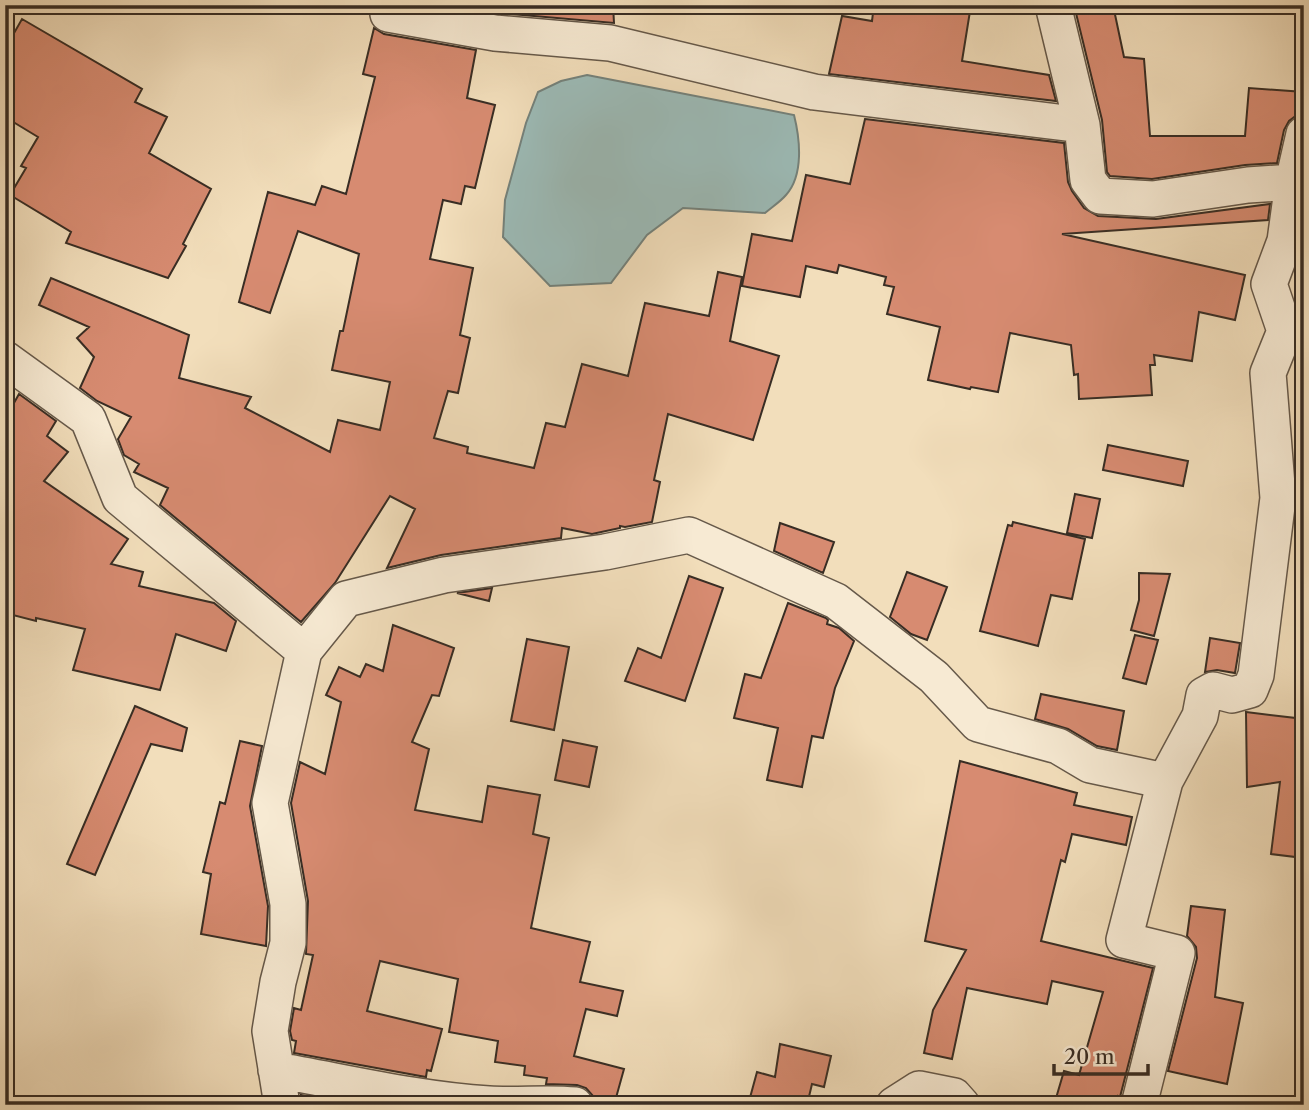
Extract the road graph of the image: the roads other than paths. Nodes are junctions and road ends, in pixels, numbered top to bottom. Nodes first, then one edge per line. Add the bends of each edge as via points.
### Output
1 (390, 5) edge
2 (1053, 5) edge
3 (1082, 125) junction
4 (1304, 134) edge
5 (1298, 184) edge
6 (5, 359) edge
7 (303, 651) junction
8 (1166, 780) junction
9 (275, 1070) junction
10 (282, 1105) edge
11 (575, 1105) edge
12 (894, 1105) edge
13 (962, 1105) edge
14 (1139, 1105) edge

1 - 3 street via 388,14 495,33 610,43 814,92
2 - 3 street
3 - 5 street via 1088,180 1100,196 1153,199 1248,185
4 - 5 street
5 - 8 street via 1269,284 1285,331 1268,373 1278,498 1256,675 1250,690 1233,695 1213,690 1205,695 1200,716
6 - 7 street via 88,419 120,498
7 - 8 street via 346,599 444,575 689,536 836,601 934,677 978,724 1058,746 1090,765
7 - 9 street via 270,803 288,904 288,943 270,1031
8 - 14 street via 1124,940 1177,953
9 - 10 street
9 - 11 street via 489,1104
12 - 13 street via 919,1089 954,1096

